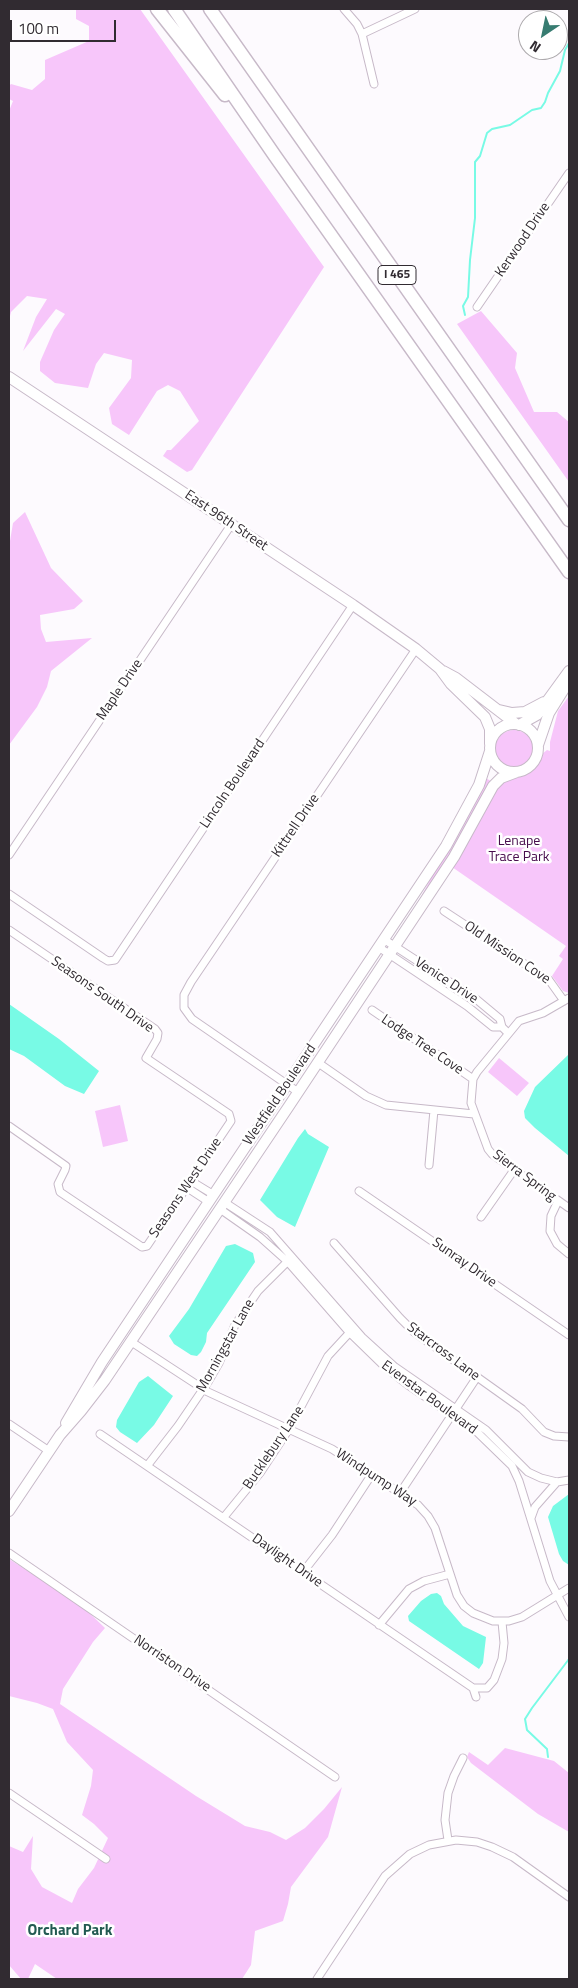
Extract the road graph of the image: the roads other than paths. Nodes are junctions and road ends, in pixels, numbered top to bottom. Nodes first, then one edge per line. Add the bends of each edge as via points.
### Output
1 (157, 9) edge
2 (174, 9) edge
3 (210, 9) edge
4 (344, 9) edge
5 (415, 9) edge
6 (362, 34) junction
7 (374, 84) dead end
8 (275, 156) junction
9 (569, 173) edge
10 (477, 308) dead end
11 (9, 377) edge
12 (569, 520) edge
13 (232, 525) junction
14 (569, 572) edge
15 (353, 605) junction
16 (416, 649) junction
17 (440, 669) junction
18 (569, 671) edge
19 (569, 681) edge
20 (549, 698) junction
21 (494, 709) junction
22 (518, 725) junction
23 (538, 746) junction
24 (490, 747) junction
25 (517, 772) junction
26 (9, 855) edge
27 (9, 894) edge
28 (444, 911) dead end
29 (9, 930) edge
30 (382, 944) junction
31 (392, 950) junction
32 (567, 1000) edge
33 (372, 1010) dead end
34 (502, 1027) junction
35 (508, 1033) junction
36 (317, 1062) junction
37 (474, 1079) junction
38 (288, 1084) junction
39 (298, 1092) junction
40 (434, 1110) junction
41 (474, 1114) junction
42 (231, 1122) joint
43 (9, 1126) edge
44 (429, 1165) dead end
45 (514, 1170) junction
46 (188, 1184) junction
47 (359, 1191) dead end
48 (212, 1199) junction
49 (558, 1201) junction
50 (222, 1206) junction
51 (569, 1208) edge
52 (481, 1217) dead end
53 (334, 1243) dead end
54 (569, 1254) edge
55 (291, 1259) junction
56 (352, 1330) junction
57 (569, 1335) edge
58 (130, 1341) junction
59 (477, 1377) junction
60 (203, 1390) junction
61 (454, 1412) junction
62 (9, 1424) edge
63 (290, 1429) junction
64 (60, 1434) junction
65 (100, 1434) dead end
66 (569, 1437) edge
67 (49, 1451) junction
68 (147, 1466) junction
69 (372, 1474) junction
70 (569, 1480) edge
71 (556, 1482) junction
72 (400, 1493) junction
73 (9, 1511) edge
74 (224, 1518) junction
75 (531, 1518) junction
76 (9, 1553) edge
77 (303, 1572) junction
78 (450, 1574) junction
79 (569, 1588) edge
80 (556, 1596) junction
81 (569, 1617) edge
82 (502, 1622) junction
83 (379, 1625) junction
84 (473, 1688) junction
85 (476, 1697) dead end
86 (463, 1758) dead end
87 (335, 1777) dead end
88 (9, 1794) edge
89 (448, 1840) junction
90 (106, 1859) dead end
91 (569, 1897) edge
92 (316, 1979) edge

1 - 8 highway
2 - 8 highway, I 465
3 - 12 highway, I 465
4 - 6 street
5 - 6 street
6 - 7 street
8 - 14 highway, I 465
9 - 10 street, Kerwood Drive
11 - 13 main road, East 96th Street
13 - 15 main road, East 96th Street
13 - 26 street, Maple Drive
15 - 16 main road, East 96th Street
15 - 27 street, Lincoln Boulevard via 118,956 112,961 103,958
16 - 17 main road, East 96th Street
16 - 38 street, Kittrell Drive via 184,995 187,1014
17 - 21 main road, East 96th Street
17 - 24 main road, East 96th Street via 487,721
18 - 20 main road
19 - 23 main road via 549,714
20 - 21 main road via 525,712
20 - 22 main road via 533,718
21 - 22 main road, East 96th Street
22 - 23 main road via 532,733
22 - 24 main road via 500,729
23 - 25 main road via 532,765
24 - 25 main road via 498,766
24 - 30 main road, Westfield Boulevard via 479,785 446,846
25 - 31 main road, Westfield Boulevard via 501,778 492,786 454,857
28 - 32 street, Old Mission Cove via 548,980
29 - 42 street, Seasons South Drive via 155,1029 157,1039 146,1058 229,1114
30 - 31 street, Venice Drive
30 - 38 main road, Westfield Boulevard
31 - 34 street, Venice Drive via 492,1027
31 - 34 street, Venice Drive via 476,999 500,1019
31 - 36 main road, Westfield Boulevard
32 - 35 street, Sierra Spring via 519,1021
33 - 37 street, Lodge Tree Cove
34 - 35 street, Venice Drive
35 - 37 street, Sierra Spring
36 - 39 main road, Westfield Boulevard
36 - 40 street via 383,1104
37 - 41 street, Sierra Spring via 471,1103
38 - 39 street
38 - 48 main road, Westfield Boulevard
39 - 50 main road, Westfield Boulevard
40 - 41 street
40 - 44 street
41 - 45 street, Sierra Spring via 488,1148
42 - 46 street, Seasons West Drive
43 - 46 street, Seasons West Drive via 66,1166 58,1184 60,1192 142,1247 147,1246
45 - 49 street, Sierra Spring
45 - 52 street
46 - 48 street
47 - 57 street, Sunray Drive
48 - 64 main road, Westfield Boulevard via 97,1370
49 - 51 street, Sierra Spring
49 - 54 street via 551,1216 550,1231 557,1244
50 - 55 street, Evenstar Boulevard
50 - 58 main road, Westfield Boulevard
53 - 59 street, Starcross Lane via 408,1326
55 - 56 street, Evenstar Boulevard
55 - 60 street, Morningstar Lane via 258,1291 235,1325
56 - 61 street, Evenstar Boulevard via 394,1367
56 - 63 street, Bucklebury Lane via 323,1363
58 - 60 street, Windpump Way
58 - 64 main road, Westfield Boulevard via 82,1412
59 - 61 street
59 - 66 street, Starcross Lane via 522,1409 544,1432
60 - 63 street, Windpump Way
60 - 68 street, Morningstar Lane
61 - 71 street, Evenstar Boulevard via 486,1430 528,1472
61 - 72 street
61 - 75 street, Evenstar Boulevard via 512,1466
62 - 67 street
63 - 69 street, Windpump Way via 332,1449
63 - 74 street, Bucklebury Lane
64 - 67 main road, Westfield Boulevard
65 - 68 street, Daylight Drive
67 - 73 main road, Westfield Boulevard
68 - 74 street, Daylight Drive
69 - 72 street, Windpump Way
69 - 77 street
70 - 71 street, Evenstar Boulevard
71 - 75 street via 535,1507
72 - 78 street, Windpump Way via 418,1505 432,1521
74 - 77 street, Daylight Drive
75 - 80 street, Evenstar Boulevard
76 - 87 street, Norriston Drive
77 - 83 street, Daylight Drive
78 - 82 street, Windpump Way via 457,1595 468,1610
78 - 83 street via 409,1589
79 - 80 street
80 - 81 street, Evenstar Boulevard
80 - 82 street via 522,1617
82 - 84 street via 502,1660 494,1680 487,1688
83 - 84 street, Daylight Drive
84 - 85 street
86 - 89 street via 448,1793
88 - 90 street
89 - 91 street via 467,1840 499,1850
89 - 92 street via 417,1850 389,1871

